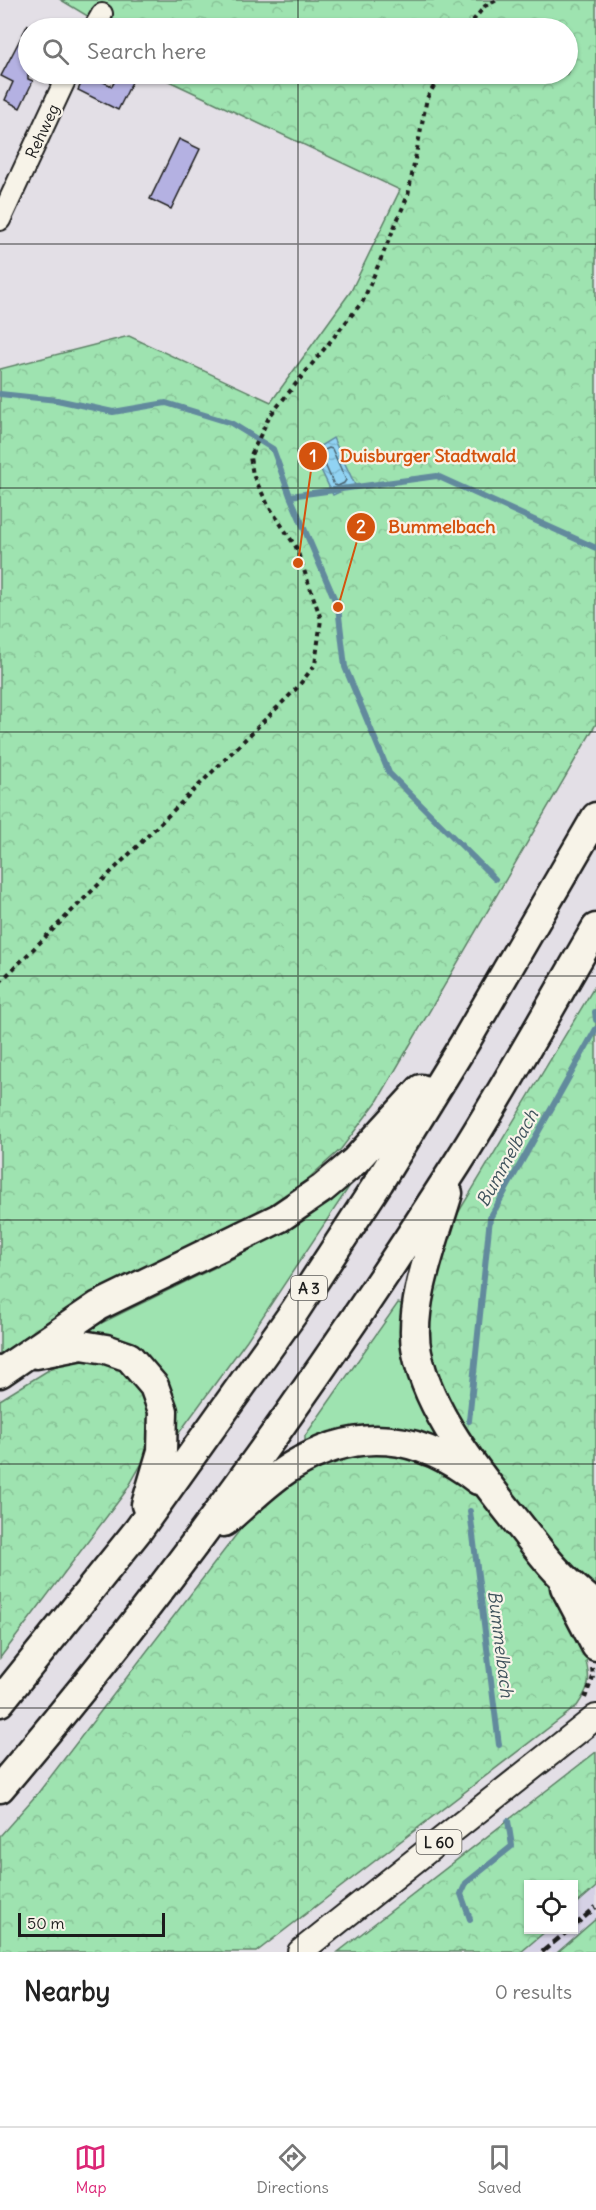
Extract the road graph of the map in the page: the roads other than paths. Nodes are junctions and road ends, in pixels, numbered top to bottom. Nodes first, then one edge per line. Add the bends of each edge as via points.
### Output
1 (63, 84) edge
2 (0, 220) edge
3 (596, 817) edge
4 (596, 928) edge
5 (466, 1039) junction
6 (458, 1163) junction
7 (25, 1357) junction
8 (0, 1373) edge
9 (493, 1492) junction
10 (138, 1528) junction
11 (193, 1549) junction
12 (557, 1572) junction
13 (596, 1606) edge
14 (596, 1646) edge
15 (0, 1702) edge
16 (596, 1717) edge
17 (0, 1788) edge
18 (300, 1952) edge

1 - 2 lane, Rehweg
3 - 5 highway, A 3
4 - 6 highway
5 - 7 highway via 356,1161 323,1188 279,1218 98,1306
5 - 10 highway, A 3 via 294,1312
6 - 9 highway via 423,1276 416,1315 416,1352 430,1392 450,1429
6 - 11 highway
7 - 8 highway
7 - 10 highway via 82,1345 106,1348 129,1357 154,1386 163,1411 162,1451
9 - 11 highway via 458,1464 425,1448 398,1440 368,1439 327,1449 291,1467
9 - 12 highway
10 - 15 highway, A 3
11 - 17 highway
12 - 13 highway
12 - 14 highway
16 - 18 main road, L 60

